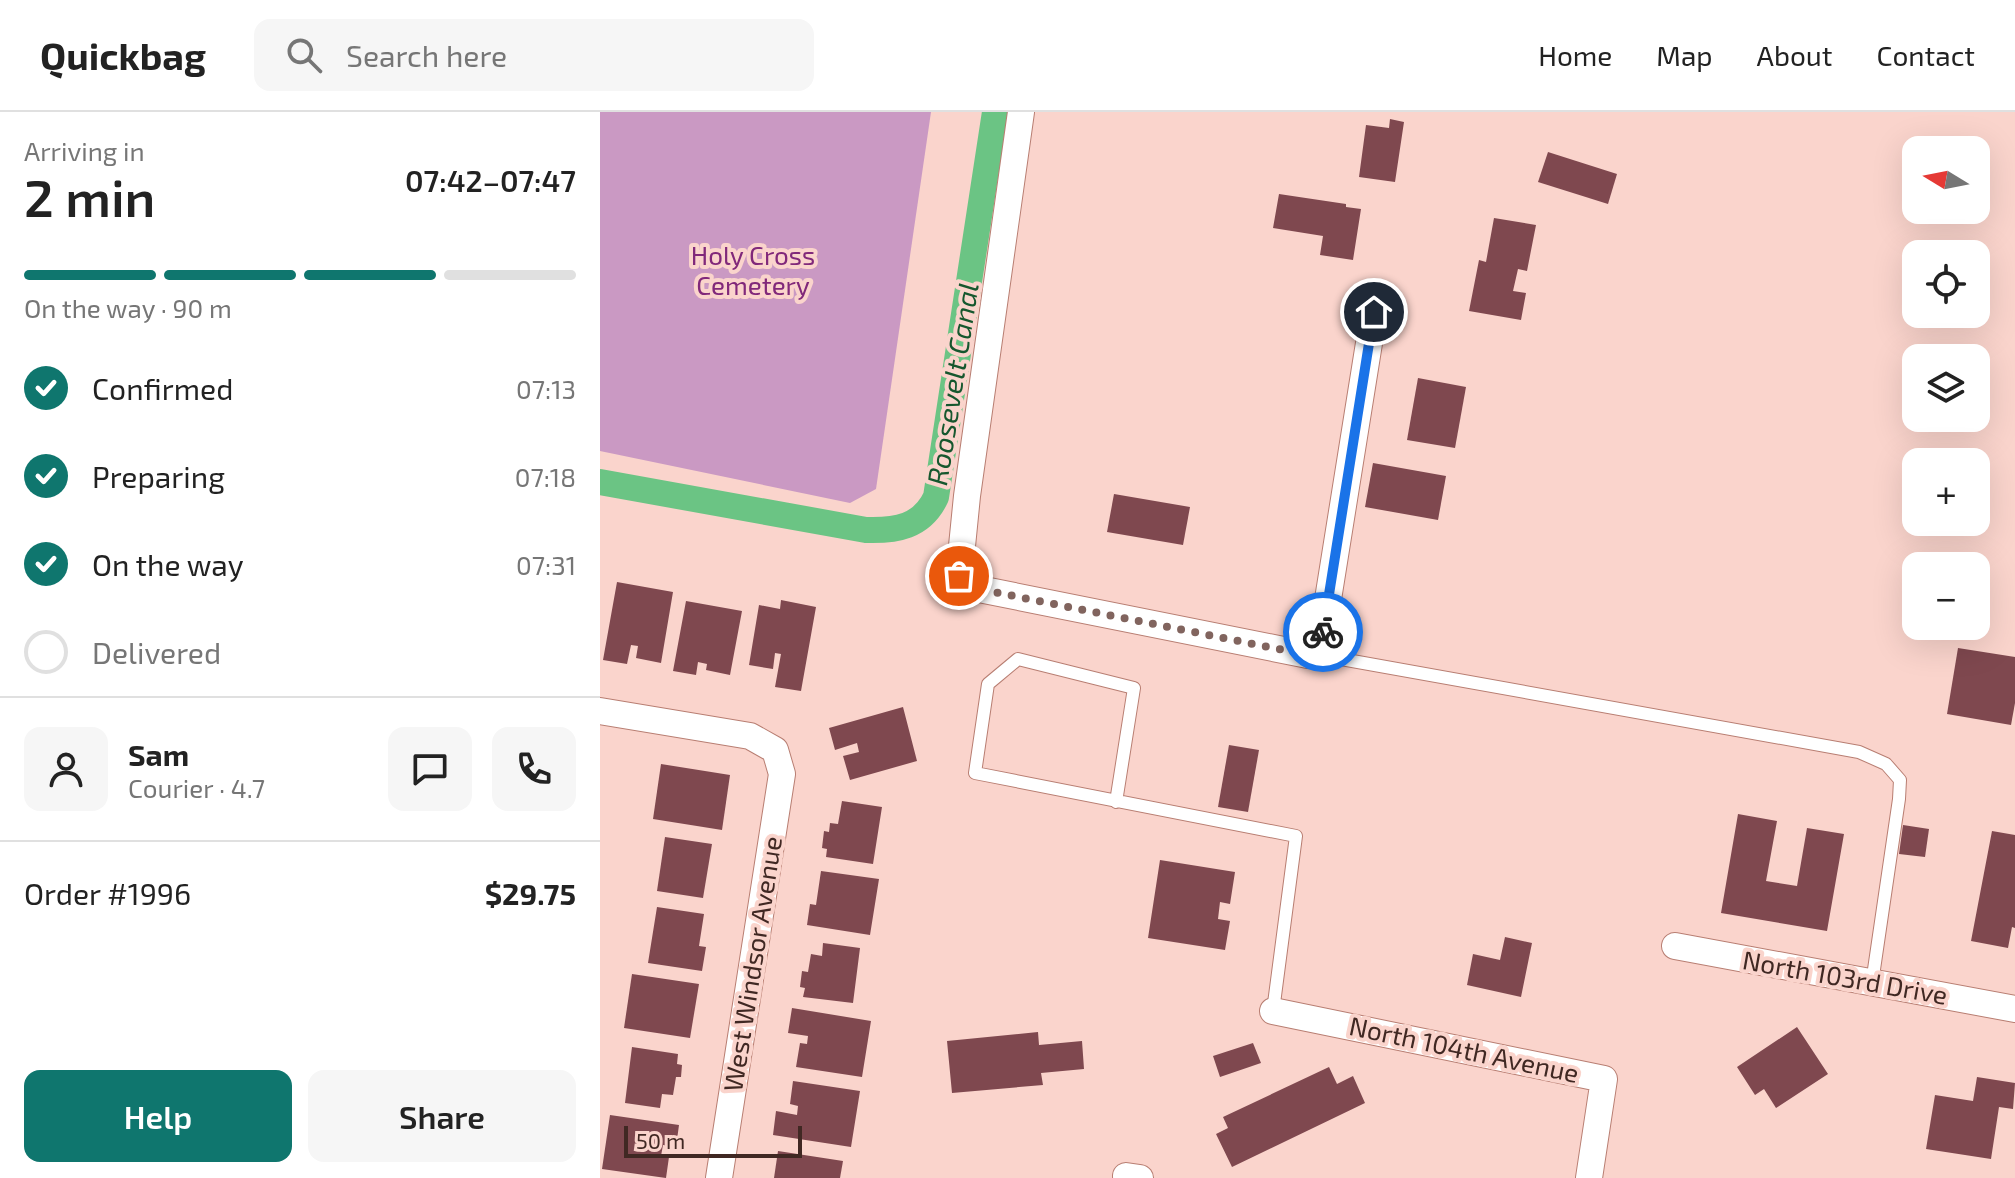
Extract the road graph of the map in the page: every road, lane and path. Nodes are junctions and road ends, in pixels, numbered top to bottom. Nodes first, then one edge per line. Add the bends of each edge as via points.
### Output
1 (1021, 112) edge
2 (1374, 312) dead end
3 (1312, 651) junction
4 (600, 711) edge
5 (1116, 802) junction
6 (1675, 946) dead end
7 (1872, 983) junction
8 (2015, 1009) edge
9 (1273, 1011) joint
10 (719, 1178) edge
11 (1589, 1178) edge

1 - 3 street via 959,576 974,588
2 - 3 street via 1321,643
3 - 7 lane via 1859,752 1886,764 1900,780 1899,799
4 - 10 street, West Windsor Avenue via 750,736 775,750 782,774
5 - 5 lane via 975,773 988,684 1018,659 1134,688
5 - 9 lane via 1296,836
6 - 7 street, North 103rd Drive
7 - 8 street, North 103rd Drive
9 - 11 street, North 104th Avenue via 1604,1079

